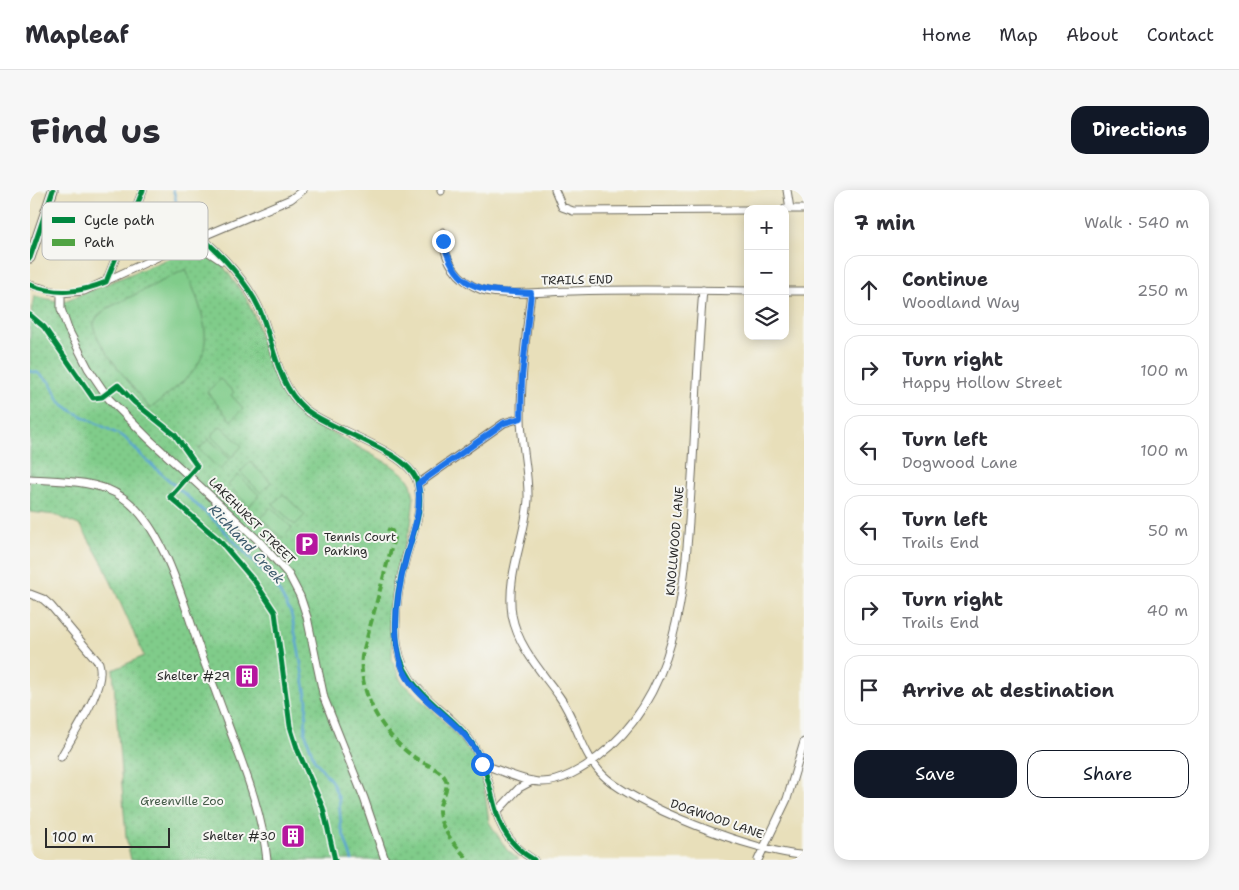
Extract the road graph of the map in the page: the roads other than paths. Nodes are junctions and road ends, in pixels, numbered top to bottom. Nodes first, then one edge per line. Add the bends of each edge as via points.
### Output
1 (53, 190) edge
2 (142, 190) edge
3 (302, 190) edge
4 (787, 190) edge
5 (556, 193) edge
6 (49, 202) edge
7 (137, 202) edge
8 (788, 205) edge
9 (789, 209) edge
10 (804, 209) edge
11 (744, 210) edge
12 (42, 223) edge
13 (444, 232) dead end
14 (208, 234) edge
15 (208, 243) edge
16 (208, 252) edge
17 (30, 258) edge
18 (115, 260) edge
19 (152, 260) edge
20 (225, 263) junction
21 (106, 282) junction
22 (30, 285) edge
23 (703, 290) junction
24 (744, 291) edge
25 (789, 291) edge
26 (804, 291) edge
27 (61, 293) junction
28 (531, 293) junction
29 (521, 418) junction
30 (30, 479) edge
31 (418, 484) junction
32 (30, 594) edge
33 (804, 742) edge
34 (61, 757) dead end
35 (592, 762) junction
36 (482, 764) junction
37 (532, 781) junction
38 (496, 813) junction
39 (765, 848) junction
40 (804, 855) edge
41 (267, 860) edge
42 (385, 860) edge
43 (534, 860) edge
44 (758, 860) edge

1 - 6 street
2 - 7 street
3 - 14 street via 291,199
4 - 8 street
5 - 11 street via 562,207 573,211
9 - 10 street
12 - 17 street
13 - 28 street, TRAILS END via 447,257 464,280 484,290
15 - 20 street
16 - 20 street
18 - 21 street
19 - 21 street
20 - 31 street via 253,297 280,373 298,402 312,413 399,460
21 - 27 street via 84,290
22 - 27 street
23 - 24 street, TRAILS END
23 - 28 street, TRAILS END
23 - 35 street, KNOLLWOOD LANE via 686,575 681,605 664,665 649,698 613,746
25 - 26 street
27 - 42 street, LAKEHURST STREET via 61,308 68,329 88,368 110,399 258,541 289,575 307,617 324,698
28 - 29 street, DOGWOOD LANE
29 - 31 street via 504,423
29 - 35 street, DOGWOOD LANE via 528,501 512,579 514,623 534,662 567,707
30 - 41 street via 103,488 123,497 153,532 176,580 253,789 263,825
31 - 36 street via 420,497 416,526 397,600 396,634 400,658 413,683 459,728 475,748
32 - 34 street via 51,606 99,663 101,670 98,687
33 - 39 street via 787,799
35 - 37 street, KNOLLWOOD LANE via 570,774 542,782
35 - 39 street, DOGWOOD LANE via 605,778 658,810
36 - 37 street, KNOLLWOOD LANE
36 - 38 street
37 - 38 street, KNOLLWOOD LANE via 519,788
38 - 43 street via 506,835
39 - 40 street, DOGWOOD LANE
39 - 44 street

